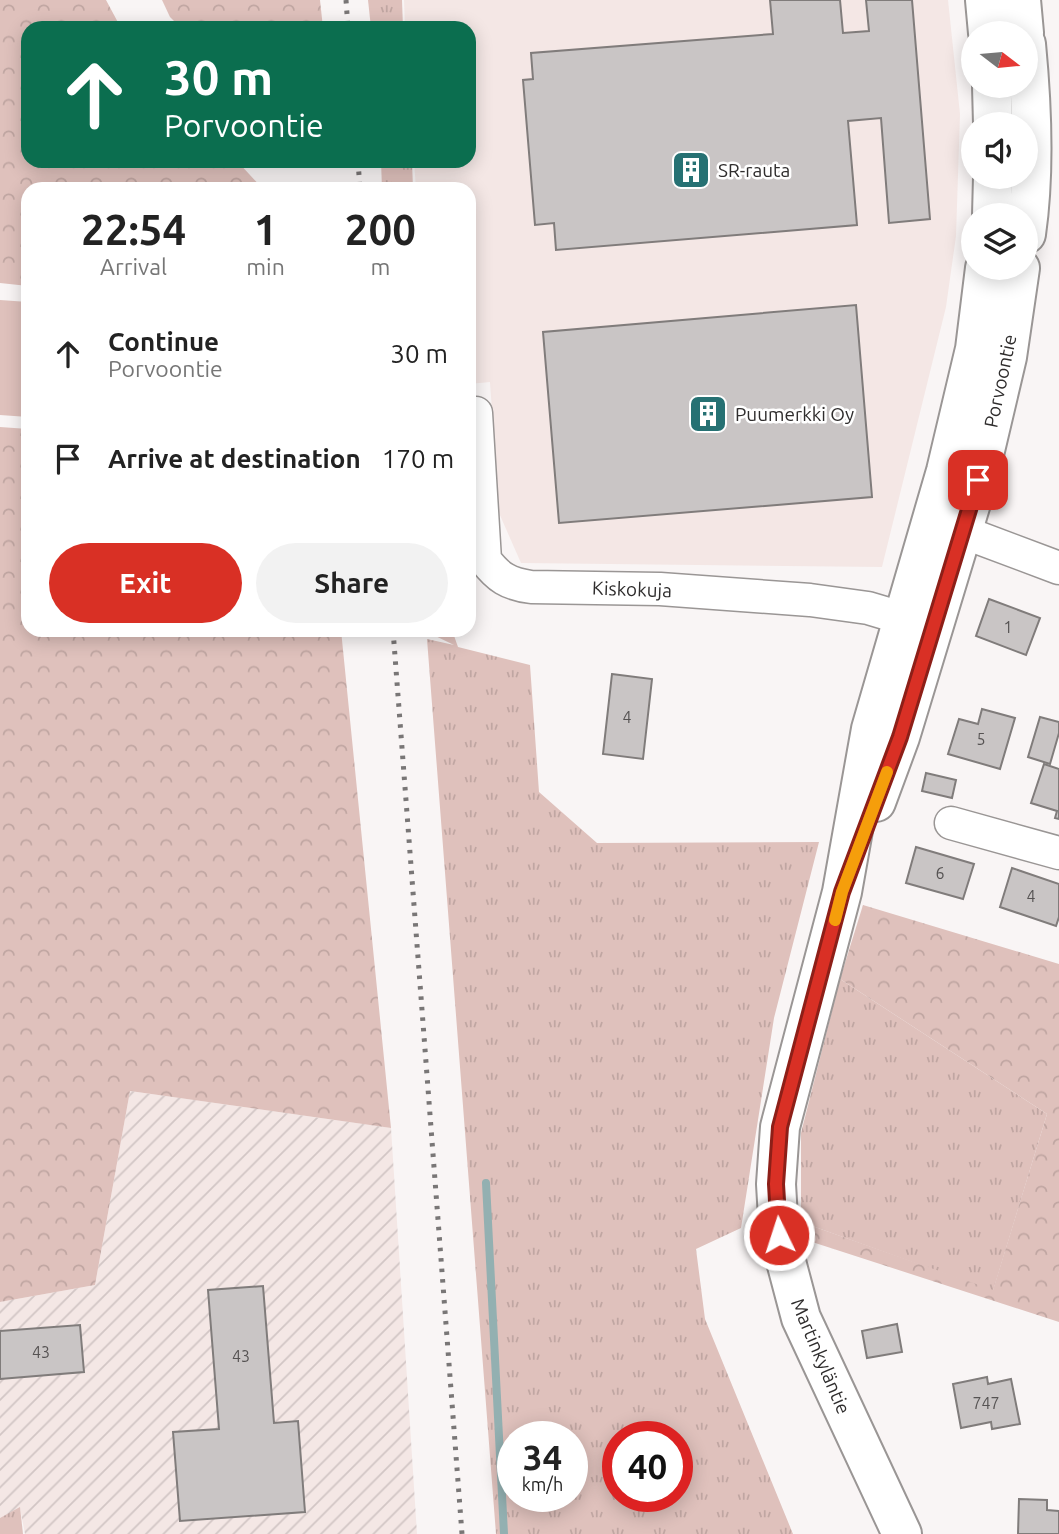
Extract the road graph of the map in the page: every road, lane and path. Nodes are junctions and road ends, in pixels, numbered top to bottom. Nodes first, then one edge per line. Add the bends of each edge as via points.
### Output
1 (985, 0) edge
2 (1021, 0) edge
3 (987, 21) edge
4 (1023, 21) edge
5 (1030, 98) edge
6 (1030, 203) edge
7 (984, 280) edge
8 (1018, 280) edge
9 (476, 413) dead end
10 (946, 527) junction
11 (1059, 568) edge
12 (918, 623) junction
13 (951, 823) dead end
14 (1059, 853) edge
15 (780, 1127) joint
16 (902, 1534) edge

1 - 3 street
2 - 4 street
5 - 6 street
7 - 10 street, Porvoontie via 975,349 946,471
8 - 10 street, Porvoontie via 1007,357 978,480
9 - 12 street, Kiskokuja via 485,560 498,577 531,587 660,589 810,600 868,608
10 - 11 street
10 - 12 street, Porvoontie
12 - 15 street, Porvoontie via 900,737 842,892
13 - 14 street
15 - 16 street, Martinkyläntie via 779,1235 801,1318

